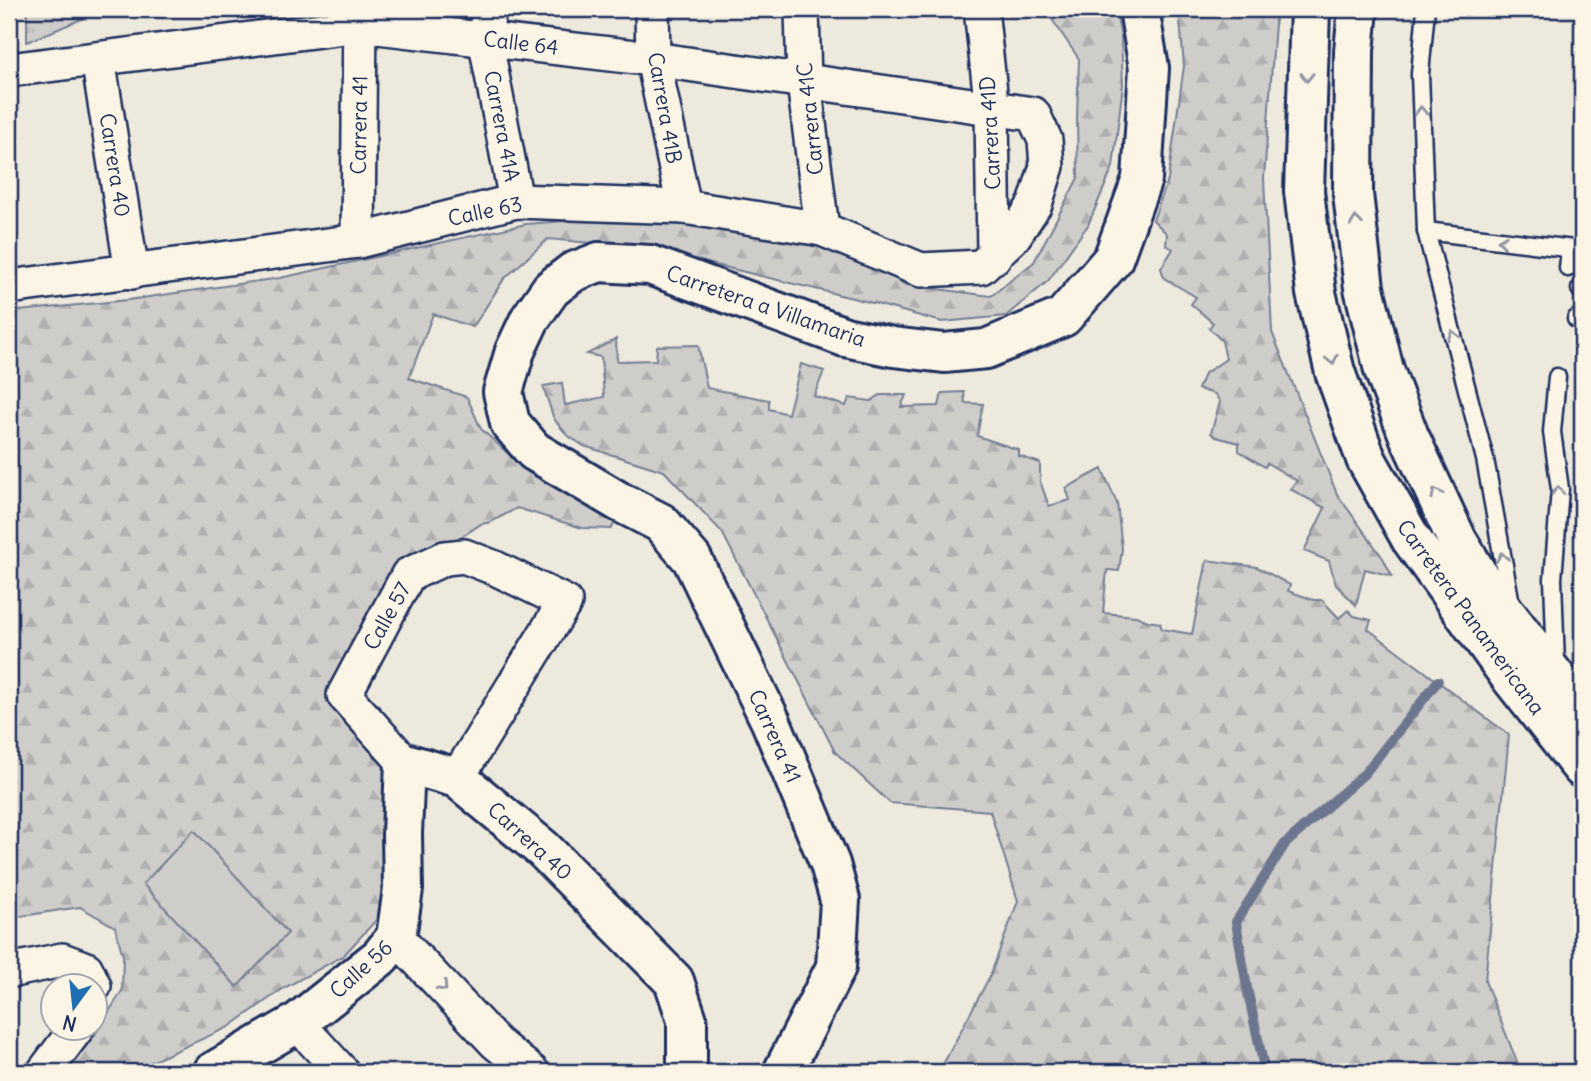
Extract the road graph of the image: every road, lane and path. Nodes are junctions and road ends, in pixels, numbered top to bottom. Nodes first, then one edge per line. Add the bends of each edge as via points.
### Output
1 (652, 9) edge
2 (802, 9) edge
3 (981, 9) edge
4 (1139, 9) edge
5 (1310, 9) edge
6 (1358, 9) edge
7 (1426, 9) edge
8 (360, 17) edge
9 (487, 23) edge
10 (98, 59) junction
11 (653, 60) junction
12 (9, 70) edge
13 (804, 82) junction
14 (992, 110) junction
15 (516, 201) junction
16 (684, 207) junction
17 (822, 229) junction
18 (1426, 231) junction
19 (358, 241) junction
20 (1576, 250) edge
21 (994, 257) junction
22 (1568, 268) dead end
23 (132, 272) junction
24 (9, 287) edge
25 (1557, 377) dead end
26 (661, 523) joint
27 (1514, 624) junction
28 (1557, 681) junction
29 (1582, 711) edge
30 (405, 763) junction
31 (1582, 768) edge
32 (457, 778) junction
33 (396, 937) junction
34 (9, 971) edge
35 (87, 972) edge
36 (297, 1023) junction
37 (66, 1042) edge
38 (44, 1072) edge
39 (213, 1072) edge
40 (342, 1072) edge
41 (532, 1072) edge
42 (687, 1072) edge
43 (783, 1072) edge

1 - 11 street, Carrera 41B
2 - 13 street, Carrera 41C
3 - 14 street, Carrera 41D
4 - 26 main road, Carretera a Villamaria via 1149,68 1142,179 1113,258 1063,317 986,349 944,353 845,337 650,265 599,262 573,272 551,289 515,351 503,392 510,423 534,451
5 -> 31 main road, Carretera Panamericana via 1304,191 1316,293 1335,373 1366,458 1411,539
27 -> 6 main road, Carretera Panamericana via 1457,540 1384,370 1364,288 1353,194
18 -> 7 lane via 1420,74
8 - 9 street, Calle 64
8 - 10 street, Calle 64
8 - 19 street, Carrera 41
9 - 11 street, Calle 64
9 - 15 street, Carrera 41A
10 - 12 street, Calle 64
10 - 23 street, Carrera 40
11 - 13 street, Calle 64
11 - 16 street, Carrera 41B
13 - 14 street, Calle 64
13 - 17 street, Carrera 41C
14 - 21 street, Carrera 41D
14 - 21 street, Calle 64 via 1032,114 1045,140 1047,166 1035,204
15 - 16 street, Calle 63
15 - 19 street, Calle 63
16 - 17 street, Calle 63
17 - 21 street, Calle 63 via 921,270 981,267
20 -> 18 lane
27 -> 18 lane via 1485,459
19 - 23 street, Calle 63
20 - 22 lane
23 - 24 street, Calle 63
28 -> 25 lane via 1553,579 1560,489 1552,432
26 - 43 main road, Carrera 41 via 692,559 771,722 830,864 840,900 836,967
27 - 28 main road, Carretera Panamericana
28 - 29 main road, Carretera Panamericana
30 - 32 main road, Carrera 40
30 - 32 street, Calle 57 via 344,695 408,575 445,558 464,556 565,602
30 - 33 main road, Calle 56 via 403,889
32 - 42 main road, Carrera 40 via 543,849 674,981 687,1020
33 - 36 main road, Calle 56 via 380,957
33 -> 41 street via 496,1043
34 - 35 street via 62,960
36 - 39 main road, Calle 56
36 - 40 street
37 - 38 street

